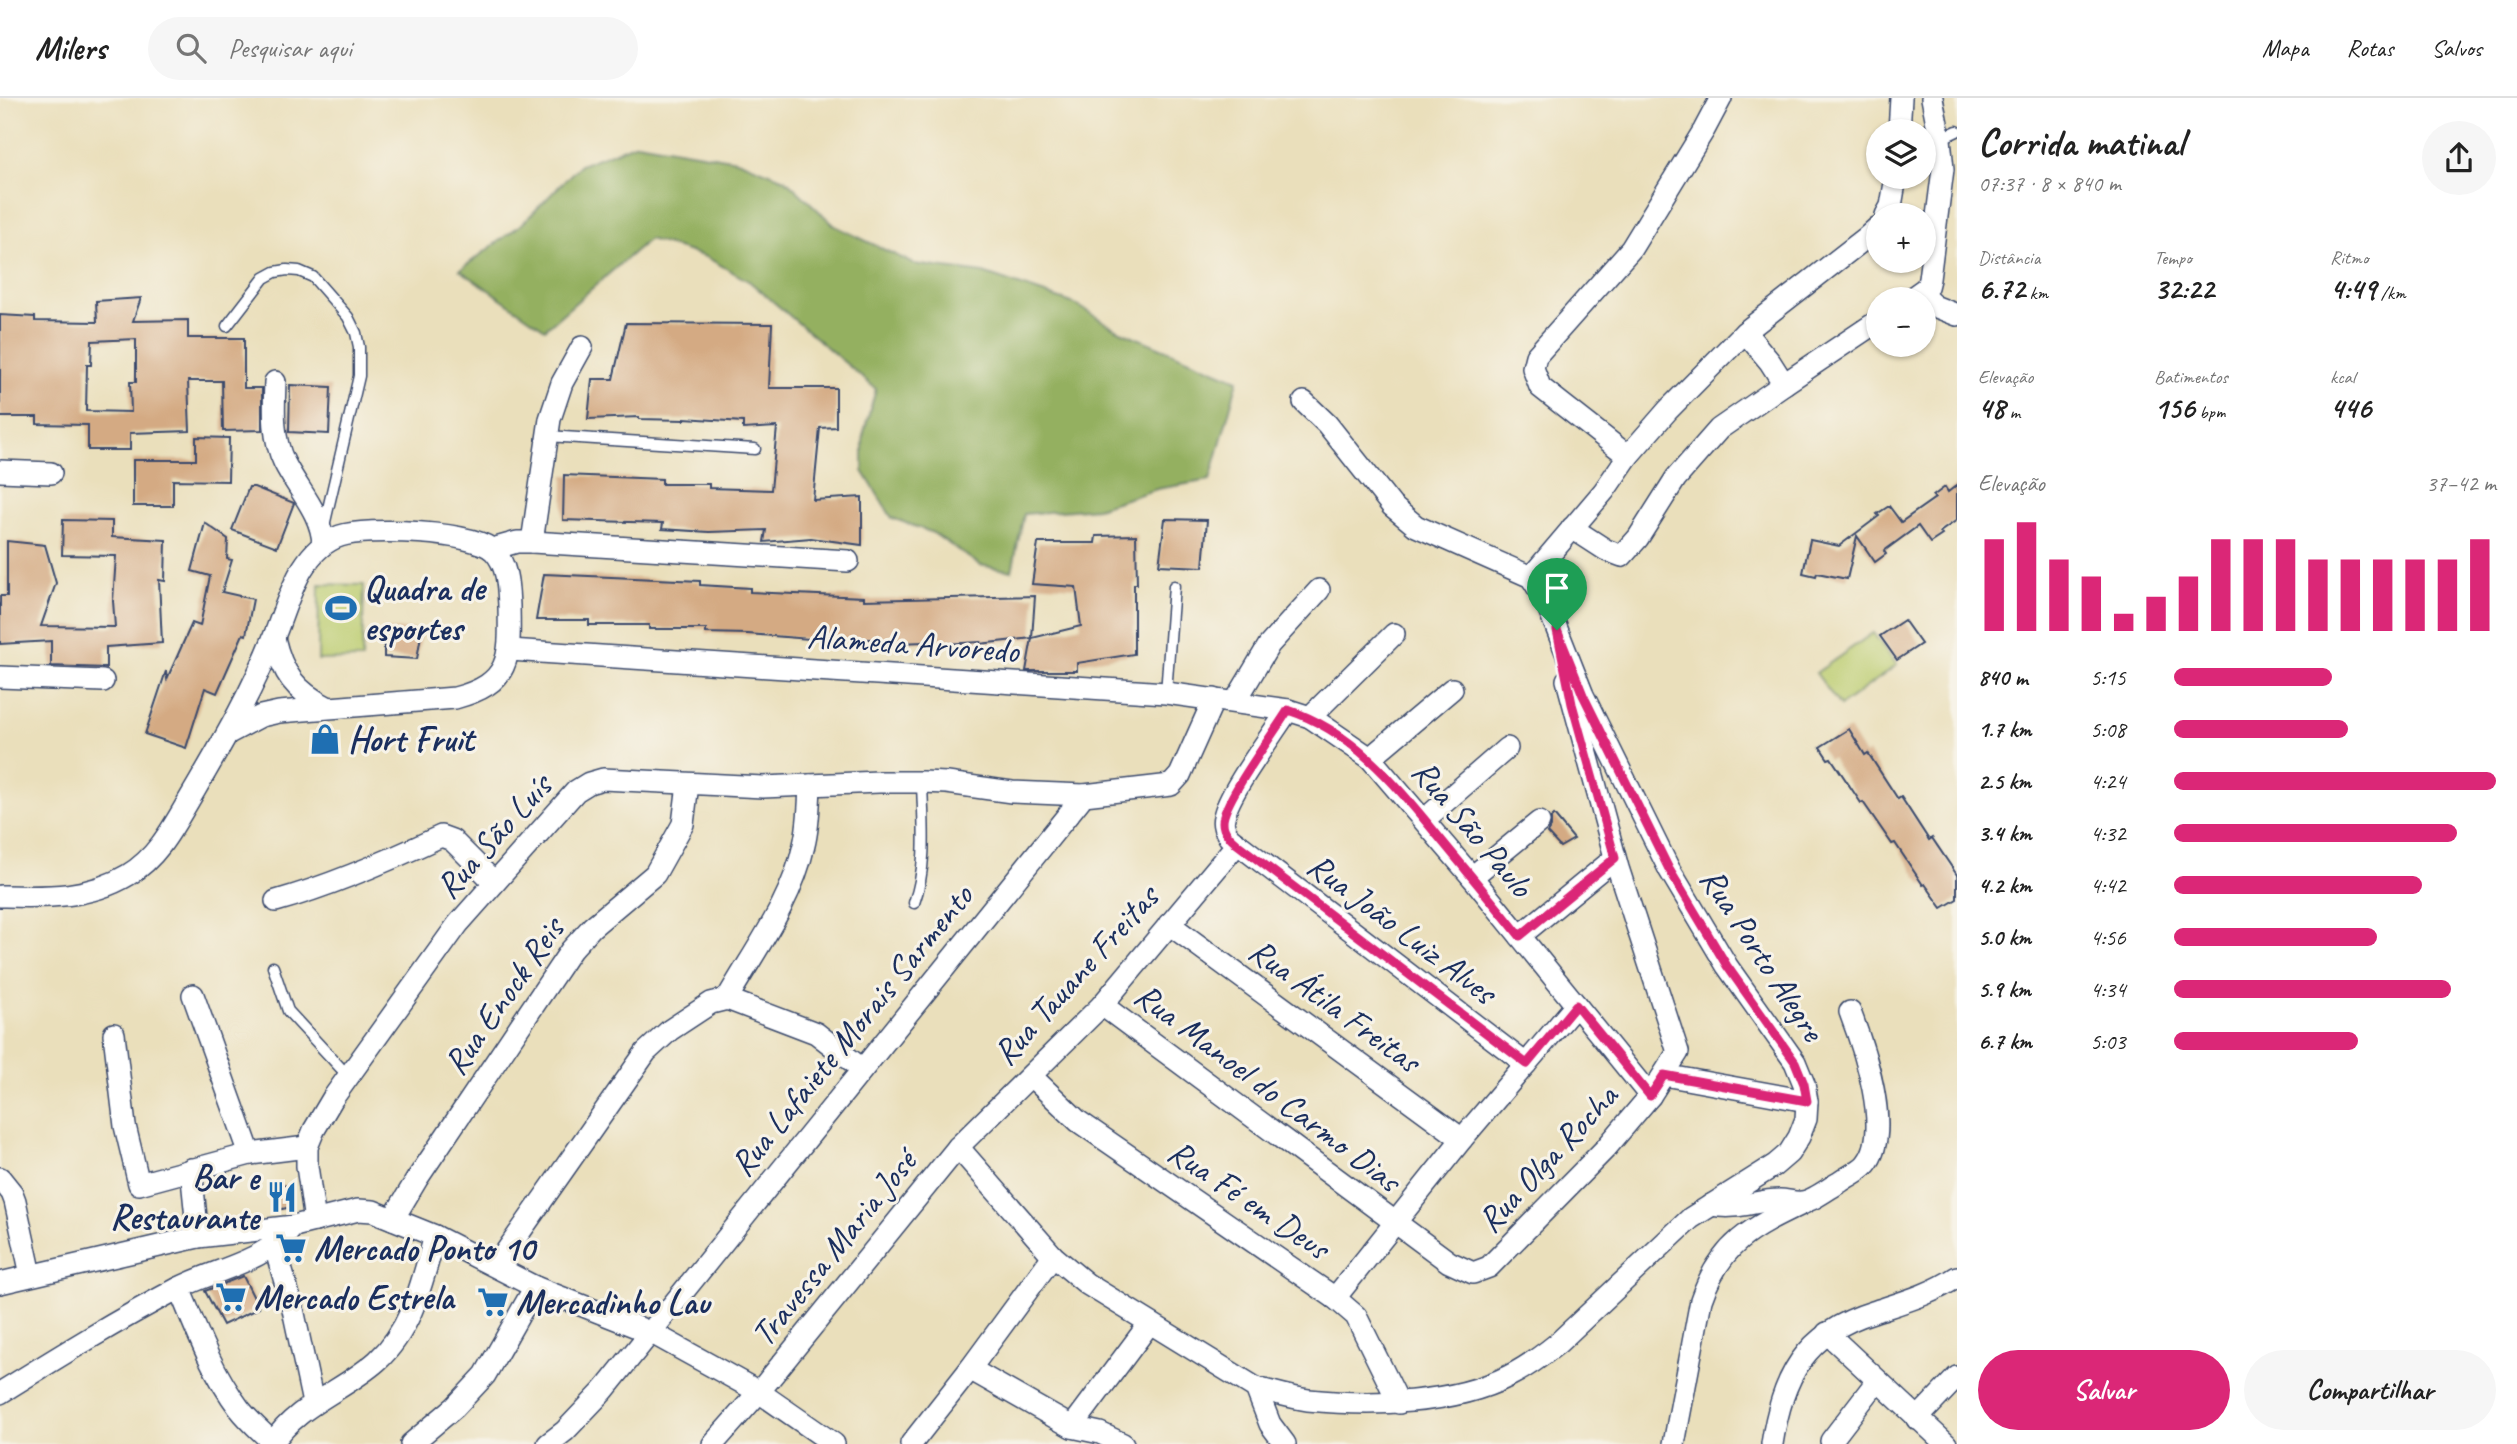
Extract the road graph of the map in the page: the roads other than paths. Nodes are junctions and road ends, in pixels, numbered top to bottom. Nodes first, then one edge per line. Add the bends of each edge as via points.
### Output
1 (1721, 98) edge
2 (1901, 98) edge
3 (1932, 98) edge
4 (1900, 119) edge
5 (1949, 135) edge
6 (1866, 238) edge
7 (1927, 287) edge
8 (1936, 307) edge
9 (1957, 315) edge
10 (227, 326) dead end
11 (1866, 329) edge
12 (1745, 332) junction
13 (582, 347) dead end
14 (275, 382) dead end
15 (1784, 384) junction
16 (1304, 402) dead end
17 (547, 436) junction
18 (755, 449) dead end
19 (1628, 456) junction
20 (0, 471) edge
21 (51, 473) dead end
22 (1572, 528) junction
23 (323, 538) junction
24 (532, 542) junction
25 (492, 549) junction
26 (848, 561) dead end
27 (1531, 577) junction
28 (1174, 586) dead end
29 (1318, 590) dead end
30 (1557, 630) junction
31 (1394, 634) dead end
32 (274, 638) junction
33 (510, 650) junction
34 (0, 677) edge
35 (103, 681) dead end
36 (1452, 689) dead end
37 (1166, 694) junction
38 (1224, 701) junction
39 (329, 708) junction
40 (1288, 710) junction
41 (1310, 717) junction
42 (229, 733) junction
43 (1507, 748) dead end
44 (1370, 758) junction
45 (922, 782) junction
46 (688, 784) junction
47 (810, 785) junction
48 (1084, 795) junction
49 (1424, 820) junction
50 (1539, 822) dead end
51 (1237, 844) junction
52 (1615, 858) junction
53 (1472, 877) junction
54 (494, 882) junction
55 (0, 896) edge
56 (276, 901) dead end
57 (914, 903) dead end
58 (1169, 923) junction
59 (1520, 936) junction
60 (273, 967) dead end
61 (193, 995) dead end
62 (727, 999) junction
63 (1102, 1005) junction
64 (1576, 1005) junction
65 (1850, 1012) dead end
66 (114, 1034) dead end
67 (1527, 1064) junction
68 (861, 1068) junction
69 (1664, 1075) junction
70 (1031, 1076) junction
71 (349, 1077) junction
72 (1650, 1096) junction
73 (1807, 1101) junction
74 (1462, 1139) junction
75 (307, 1147) junction
76 (958, 1147) junction
77 (250, 1154) junction
78 (191, 1169) junction
79 (0, 1178) edge
80 (1804, 1203) junction
81 (1711, 1205) junction
82 (393, 1219) junction
83 (315, 1221) junction
84 (1395, 1223) junction
85 (294, 1226) junction
86 (435, 1236) junction
87 (198, 1237) junction
88 (274, 1244) junction
89 (1053, 1256) junction
90 (496, 1266) junction
91 (31, 1275) junction
92 (1957, 1278) edge
93 (0, 1283) edge
94 (179, 1287) junction
95 (535, 1287) junction
96 (1335, 1298) junction
97 (1149, 1324) junction
98 (652, 1333) junction
99 (1827, 1333) junction
100 (971, 1369) junction
101 (1957, 1377) edge
102 (1877, 1381) junction
103 (1256, 1388) junction
104 (759, 1392) junction
105 (0, 1393) edge
106 (1399, 1403) junction
107 (313, 1404) junction
108 (1917, 1419) junction
109 (1072, 1427) junction
110 (1831, 1441) dead end
111 (272, 1444) edge
112 (411, 1444) edge
113 (548, 1444) edge
114 (713, 1444) edge
115 (834, 1444) edge
116 (911, 1444) edge
117 (1123, 1444) edge
118 (1285, 1444) edge
119 (1674, 1444) edge
120 (1772, 1444) edge
121 (1946, 1444) edge

1 - 19 street via 1631,248 1536,356 1533,368 1540,387
2 - 4 street
3 - 5 street
5 - 7 street
6 - 12 street
8 - 9 street
10 - 23 lane via 264,278 287,270 313,277 356,333 359,376
11 - 15 street
12 - 15 street
12 - 19 street
13 - 17 street via 562,383
14 - 23 street via 278,444 319,521
15 - 22 street via 1719,429 1676,478 1628,552 1615,555
16 - 27 street via 1392,506 1416,526
17 - 18 lane
17 - 24 street
19 - 22 street
20 - 21 street
22 - 27 street
23 - 25 street via 366,533 443,534
23 - 32 street via 300,575
24 - 25 street
24 - 26 street
25 - 33 street via 506,572
27 - 30 street, Rua Porto Alegre
28 - 37 lane
29 - 38 street
30 - 52 street, Rua Olga Rocha via 1572,704
30 - 73 street, Rua Porto Alegre via 1583,695 1669,869 1727,966 1795,1062
31 - 41 street
32 - 39 street via 282,665 298,690
32 - 42 street
33 - 37 street, Alameda Arvoredo
33 - 39 street via 497,676 474,693
34 - 35 street
36 - 44 street
37 - 38 street, Alameda Arvoredo
38 - 40 street, Alameda Arvoredo
38 - 48 street via 1171,785
39 - 42 street via 261,716
40 - 41 street, Alameda Arvoredo
40 - 51 street via 1225,811 1224,829
41 - 44 street, Rua São Paulo
42 - 55 street via 161,845 130,875 63,897
43 - 49 street
44 - 49 street, Rua São Paulo
45 - 47 street, Rua São Luís
45 - 48 street, Rua São Luís
45 - 57 lane via 922,877
46 - 47 street, Rua São Luís
46 - 54 street, Rua São Luís via 621,779 589,783 576,791
46 - 82 street, Rua Enock Reis via 683,824 655,874 571,950
47 - 62 street via 808,828 796,873
48 - 68 street, Rua Lafaiete Morais Sarmento
49 - 53 street, Rua São Paulo
50 - 53 street
51 - 58 street, Rua Tauane Freitas
51 - 67 street, Rua João Luiz Alves
52 - 59 street
52 - 69 street, Rua Olga Rocha via 1676,1042 1678,1052
53 - 59 street, Rua São Paulo
54 - 56 street via 452,840 441,836 377,865
54 - 71 street, Rua São Luís via 458,924
58 - 63 street, Rua Tauane Freitas
58 - 74 street, Rua Átila Freitas
59 - 64 street, Rua São Paulo
60 - 71 lane via 288,1011
61 - 77 street
62 - 68 street via 817,1033
62 - 90 street via 704,1007 646,1052
63 - 70 street, Rua Tauane Freitas
63 - 84 street, Rua Manoel do Carmo Dias
64 - 67 street
64 - 72 street, Rua São Paulo
65 - 80 street via 1872,1082 1876,1128 1872,1154 1855,1172
66 - 78 street via 125,1126 139,1184
67 - 74 street
68 - 98 street, Rua Lafaiete Morais Sarmento
69 - 72 street, Rua Olga Rocha
69 - 73 street
70 - 76 street, Rua Tauane Freitas
70 - 96 street, Rua Fé em Deus via 1089,1129
71 - 75 street, Rua São Luís
72 - 84 street, Rua Olga Rocha via 1489,1267 1473,1273 1448,1262
73 - 81 street, Rua Porto Alegre via 1806,1119 1789,1153
74 - 84 street
75 - 77 street
75 - 83 street
76 - 89 street, Rua Porto Alegre
76 - 104 street, Travessa Maria José
77 - 78 street
78 - 87 street
79 - 91 street via 15,1201
80 - 81 street via 1778,1200 1736,1208
80 - 119 street via 1752,1228 1727,1252 1708,1281
81 - 106 street, Rua Porto Alegre via 1691,1218 1536,1361 1507,1378 1472,1390
82 - 83 street via 366,1210
82 - 86 street
83 - 85 street
84 - 96 street
85 - 87 street
85 - 88 street
86 - 90 street
86 - 107 street via 404,1330 377,1361
87 - 91 street
88 - 94 street via 238,1266
88 - 107 street
89 - 97 street, Rua Porto Alegre
89 - 100 street
90 - 95 street
91 - 93 street
92 - 99 street via 1922,1297 1870,1312
94 - 105 street
94 - 111 street via 222,1382 240,1410
95 - 98 street
95 - 112 street via 485,1374
96 - 106 street, Rua Fé em Deus via 1356,1316
97 - 103 street, Rua Porto Alegre
97 - 109 street
98 - 104 street
98 - 113 street, Rua Lafaiete Morais Sarmento via 604,1390
99 - 102 street
99 - 120 street via 1797,1363 1787,1383
100 - 109 street
100 - 116 street
101 - 108 street
102 - 108 street
102 - 110 street
103 - 106 street, Rua Porto Alegre via 1307,1400
103 - 118 street via 1270,1424
104 - 114 street, Travessa Maria José
104 - 115 street
107 - 111 street
108 - 121 street
109 - 117 street

